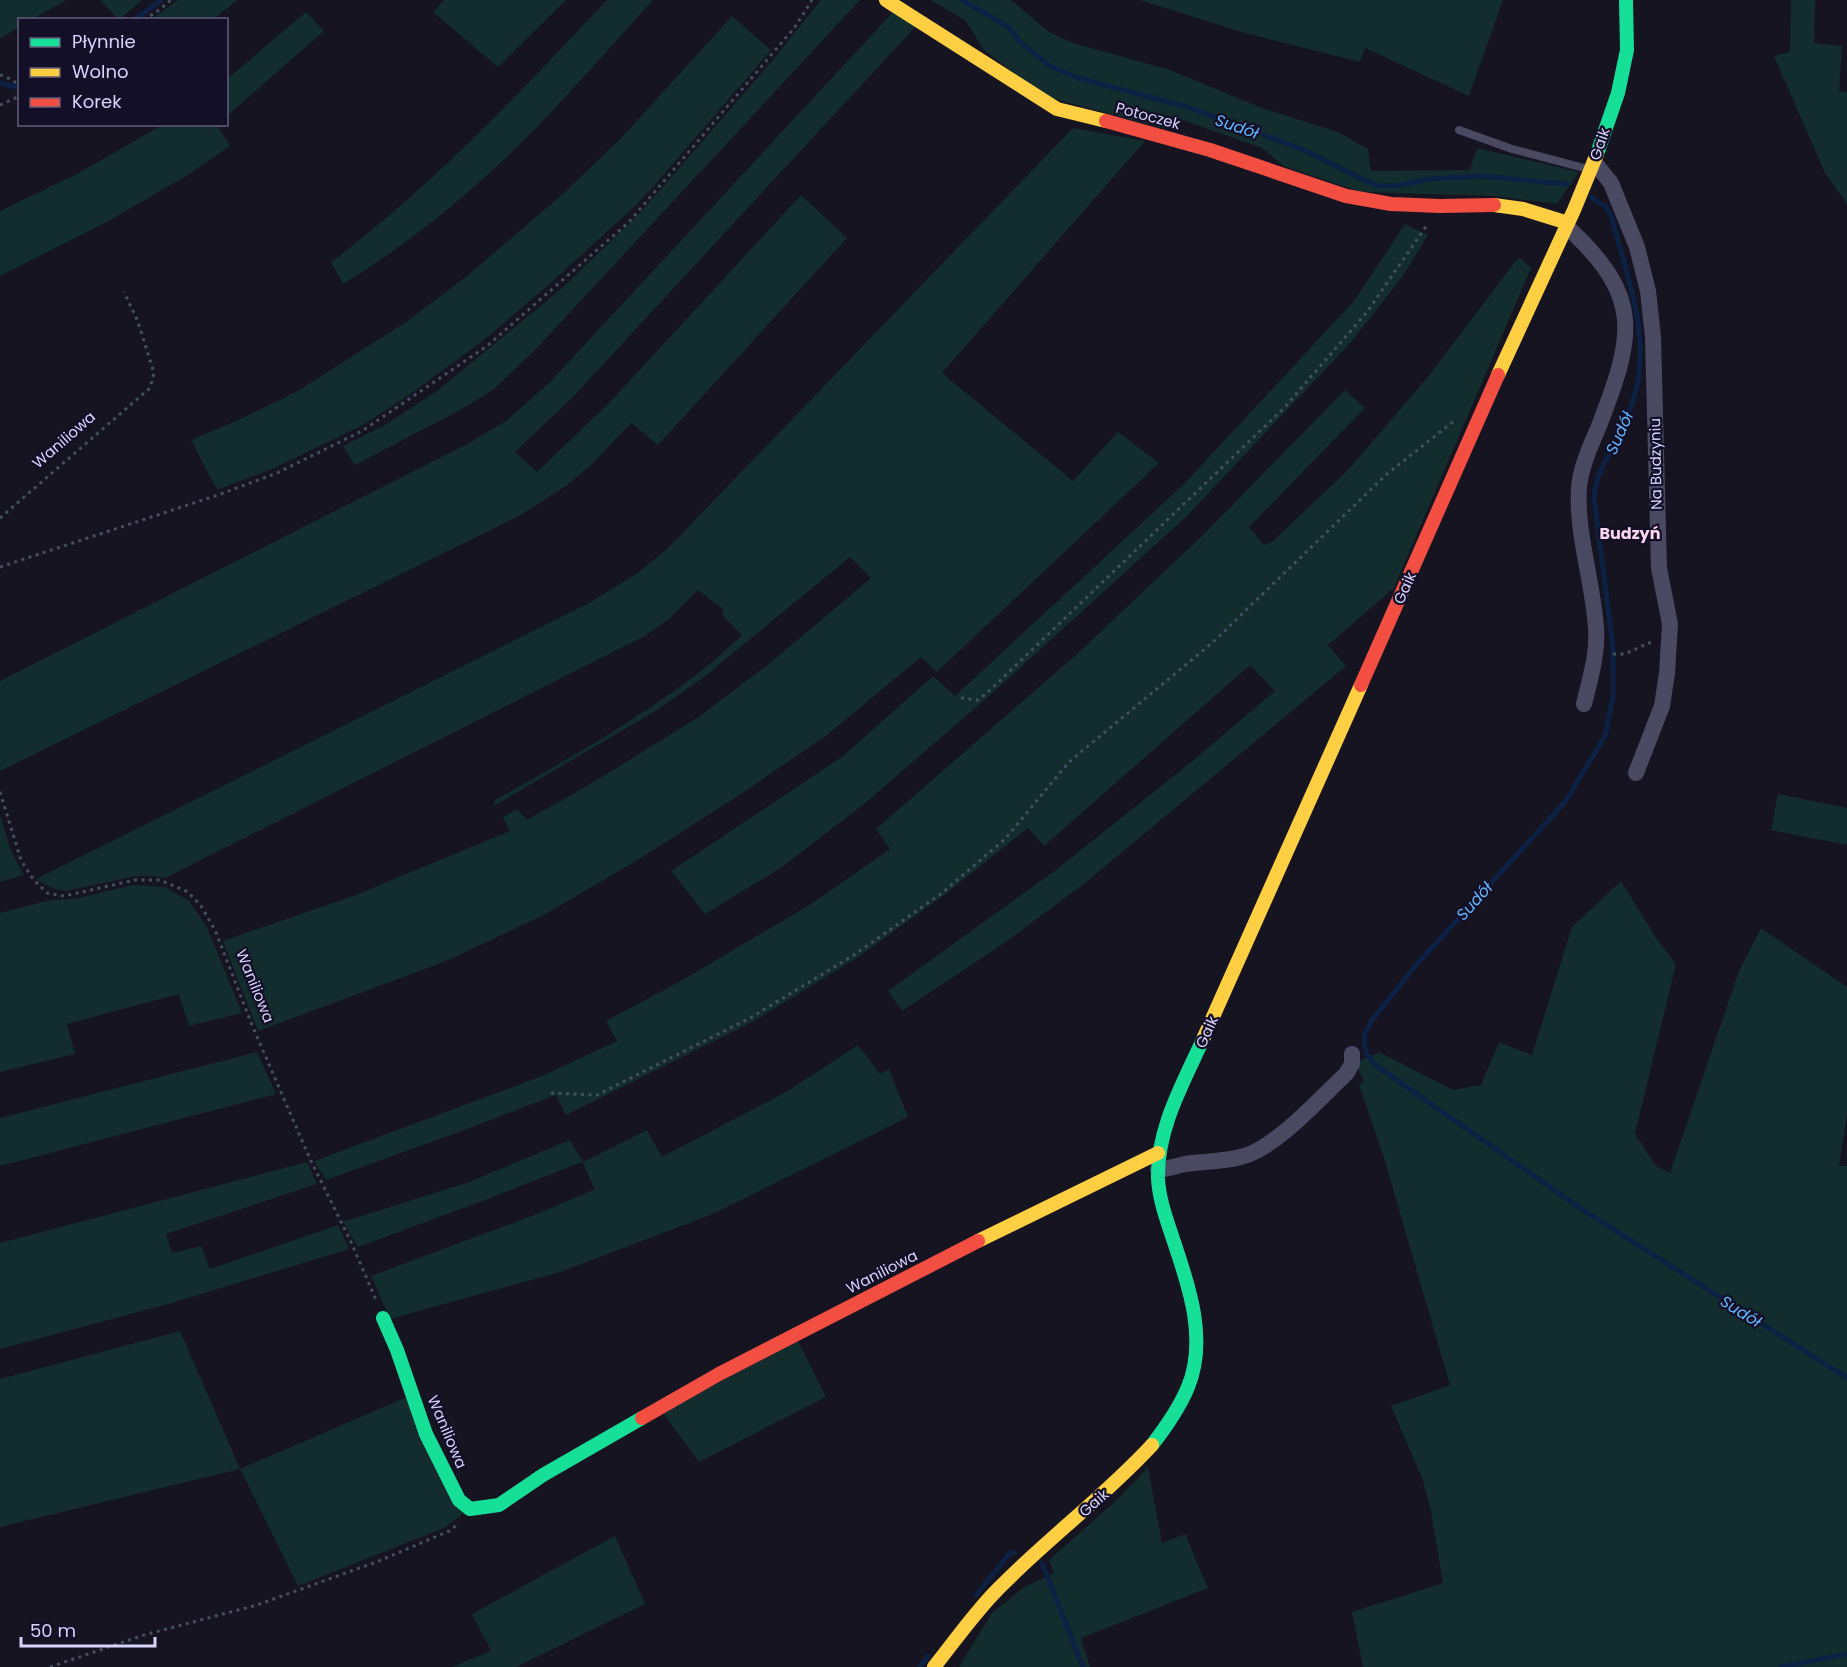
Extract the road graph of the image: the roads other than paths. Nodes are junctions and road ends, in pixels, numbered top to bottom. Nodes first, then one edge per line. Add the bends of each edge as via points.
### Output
1 (886, 0) edge
2 (1626, 0) edge
3 (1459, 130) dead end
4 (1592, 166) junction
5 (1567, 225) junction
6 (1584, 704) dead end
7 (1636, 773) dead end
8 (1352, 1054) dead end
9 (1158, 1162) junction
10 (383, 1318) road end
11 (934, 1667) edge

1 - 5 street, Potoczek via 1057,109 1210,150 1346,196 1391,204 1494,205 1523,209
2 - 4 street, Gaik via 1625,61
3 - 4 lane via 1512,149
4 - 5 street, Gaik
4 - 7 street, Na Budzyniu via 1611,183 1637,247 1648,291 1653,337 1659,568 1670,624 1662,706
5 - 6 street via 1616,284 1626,331 1624,353 1579,486 1596,628 1596,654
5 - 9 street, Gaik via 1165,1125
8 - 9 street via 1346,1074 1269,1143 1249,1154 1219,1161
9 - 10 street, Waniliowa via 1009,1226 728,1369 543,1475 499,1505 470,1509 459,1500 426,1434
9 - 11 street, Gaik via 1160,1197 1196,1330 1194,1371 1189,1385 1146,1452 982,1605

